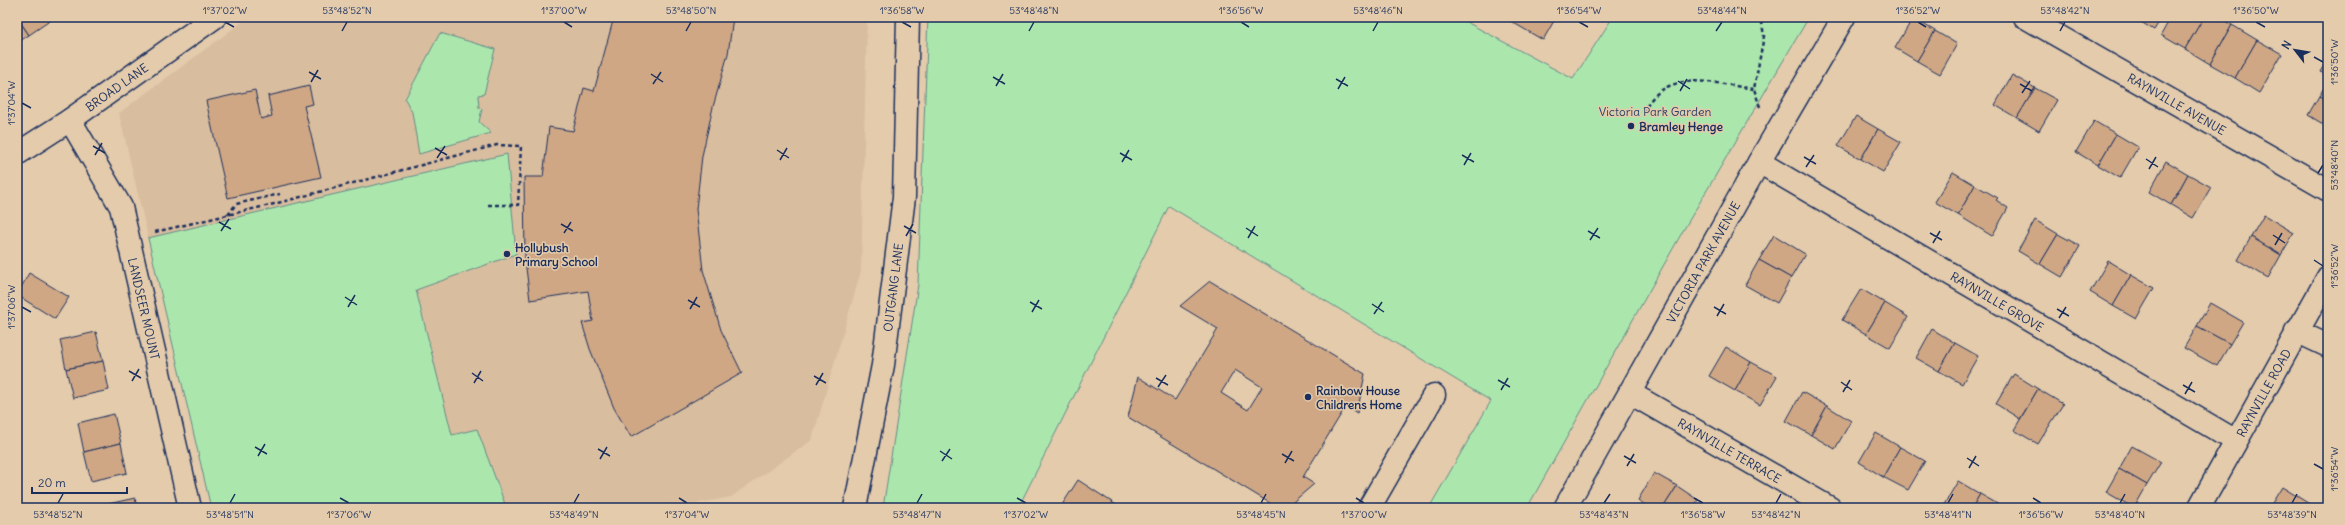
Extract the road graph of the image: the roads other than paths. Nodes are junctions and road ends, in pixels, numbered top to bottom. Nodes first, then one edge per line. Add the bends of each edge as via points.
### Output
1 (215, 17) edge
2 (908, 17) edge
3 (1844, 17) edge
4 (2025, 17) edge
5 (70, 120) junction
6 (17, 154) edge
7 (1759, 162) junction
8 (2328, 190) edge
9 (2328, 277) edge
10 (2296, 331) junction
11 (2328, 346) edge
12 (1630, 393) junction
13 (1434, 395) dead end
14 (2236, 441) junction
15 (190, 508) edge
16 (855, 508) edge
17 (1369, 508) edge
18 (1565, 508) edge
19 (1830, 508) edge
20 (2199, 508) edge

1 - 5 street, BROAD LANE
2 - 16 street, OUTGANG LANE via 904,197 883,364
3 - 7 street, VICTORIA PARK AVENUE
4 - 8 street, RAYNVILLE AVENUE
5 - 6 street, BROAD LANE
5 - 15 street, LANDSEER MOUNT via 121,207
7 - 12 street, VICTORIA PARK AVENUE
7 - 14 street, RAYNVILLE GROVE
9 - 10 street, RAYNVILLE ROAD
10 - 11 street
10 - 14 street, RAYNVILLE ROAD
12 - 18 street, VICTORIA PARK AVENUE
12 - 19 street, RAYNVILLE TERRACE
13 - 17 street
14 - 20 street, RAYNVILLE ROAD

